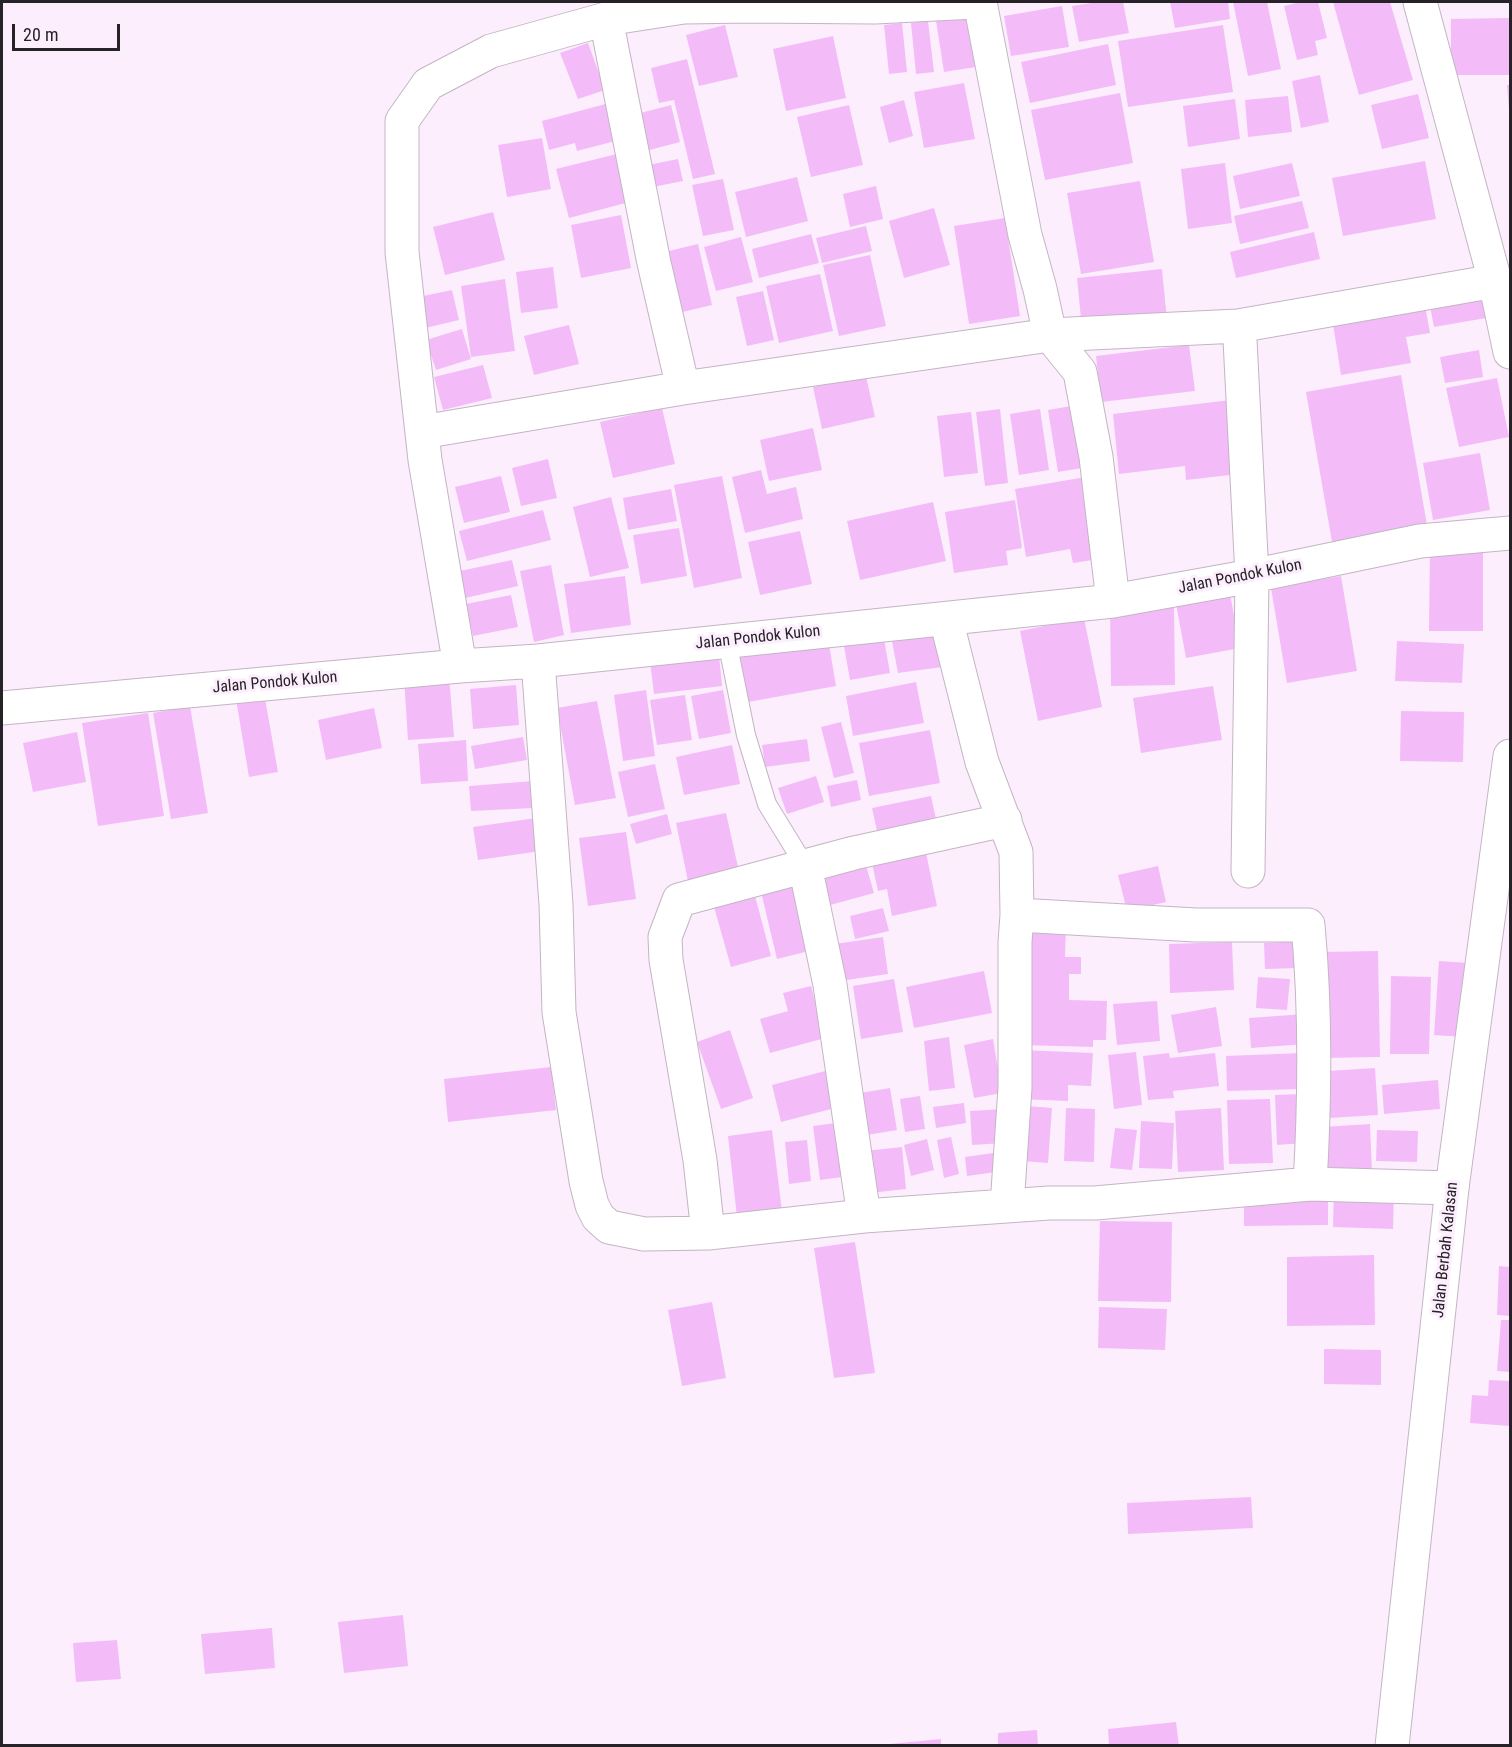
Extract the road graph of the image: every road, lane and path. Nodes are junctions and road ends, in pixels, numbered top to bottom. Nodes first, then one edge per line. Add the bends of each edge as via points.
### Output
1 (978, 2) edge
2 (1420, 2) edge
3 (606, 19) junction
4 (1495, 281) junction
5 (1238, 326) junction
6 (1050, 335) junction
7 (1510, 352) edge
8 (683, 388) junction
9 (422, 432) junction
10 (1510, 533) edge
11 (1252, 576) junction
12 (1113, 601) junction
13 (946, 620) junction
14 (727, 641) junction
15 (538, 661) junction
16 (460, 666) junction
17 (2, 708) edge
18 (1510, 756) edge
19 (1005, 820) junction
20 (805, 866) junction
21 (1248, 871) dead end
22 (1017, 915) junction
23 (1310, 1184) junction
24 (1452, 1188) junction
25 (1007, 1206) junction
26 (864, 1216) junction
27 (708, 1233) junction
28 (1392, 1746) edge

1 - 3 street via 875,7 684,7
1 - 6 street via 1025,235
2 - 4 street
3 - 8 street
3 - 9 street via 491,51 428,84 402,121 402,252
4 - 5 street
4 - 7 street
5 - 6 street
5 - 11 street
6 - 8 street
6 - 12 street via 1080,372 1096,457
8 - 9 street
9 - 16 street
10 - 11 street, Jalan Pondok Kulon via 1420,541
11 - 12 street, Jalan Pondok Kulon
11 - 21 street
12 - 13 street, Jalan Pondok Kulon
13 - 14 street, Jalan Pondok Kulon
13 - 19 street via 982,762
14 - 15 street, Jalan Pondok Kulon
14 - 20 lane via 746,735 767,804
15 - 16 street, Jalan Pondok Kulon
15 - 27 street via 559,1012 592,1205 609,1227 644,1234
16 - 17 street, Jalan Pondok Kulon
18 - 24 street, Jalan Berbah Kalasan
19 - 20 street
19 - 22 street via 1016,852
20 - 26 street via 830,985
20 - 27 street via 680,900 665,937
22 - 23 street via 1196,925 1308,925 1314,1048
22 - 25 street via 1015,1088
23 - 24 street
23 - 25 street via 1095,1203
24 - 28 street, Jalan Berbah Kalasan
25 - 26 street
26 - 27 street

